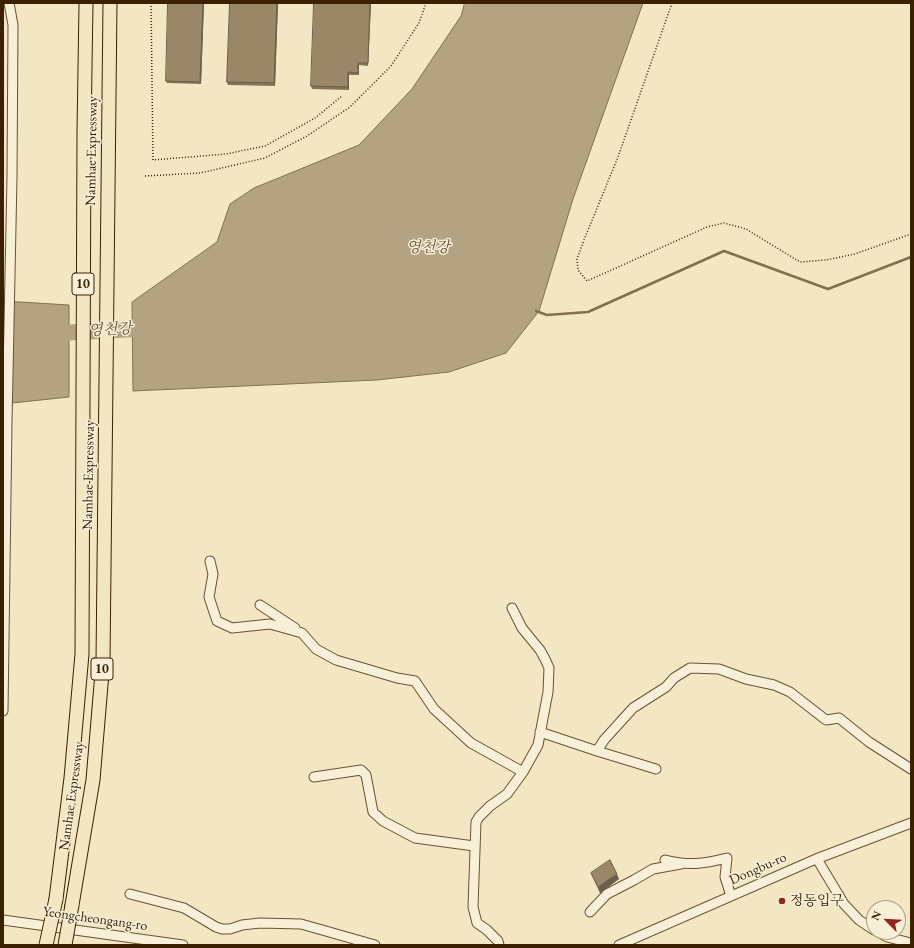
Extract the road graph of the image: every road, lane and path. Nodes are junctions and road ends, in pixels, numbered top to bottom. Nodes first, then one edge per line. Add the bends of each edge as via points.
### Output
1 (9, 3) edge
2 (86, 3) edge
3 (110, 3) edge
4 (151, 3) edge
5 (426, 3) edge
6 (672, 3) edge
7 (342, 96) dead end
8 (145, 176) dead end
9 (911, 234) edge
10 (210, 561) dead end
11 (260, 605) dead end
12 (512, 608) dead end
13 (302, 633) junction
14 (3, 711) edge
15 (540, 732) junction
16 (598, 751) junction
17 (656, 769) dead end
18 (911, 769) edge
19 (523, 772) junction
20 (314, 777) dead end
21 (911, 823) edge
22 (474, 846) junction
23 (817, 859) junction
24 (665, 860) dead end
25 (681, 864) junction
26 (130, 894) dead end
27 (731, 896) junction
28 (590, 912) dead end
29 (3, 920) edge
30 (866, 925) edge
31 (899, 940) edge
32 (911, 943) edge
33 (46, 945) edge
34 (65, 945) edge
35 (183, 945) edge
36 (375, 945) edge
37 (499, 945) edge
38 (619, 945) edge

1 - 14 street via 13,25 12,177
2 - 33 highway, Namhae Expressway / 10, bridge via 82,654 71,778 56,899
3 - 34 highway, Namhae Expressway / 10, bridge via 103,661 93,780
4 - 7 path via 153,160 226,154 265,146 315,118
5 - 8 path via 419,24 391,66 350,108 307,136 265,158 200,173
6 - 9 path via 618,157 577,259 578,270 587,281 707,227 724,223 746,228 800,262 854,254
10 - 13 street via 213,574 209,597 217,622 232,628 270,624
11 - 13 street
12 - 15 street via 549,668 548,692
13 - 19 street via 316,649 336,660 415,681 434,709 471,743
15 - 16 street
15 - 19 street via 538,745
16 - 17 street
16 - 18 street via 604,740 633,708 666,687 674,678 690,668 720,668 790,692 826,720 839,718 869,742
19 - 22 street via 507,794 479,817 476,822
20 - 22 street via 361,770 366,776 373,812 383,821 415,838
21 - 23 street, Dongbu-ro
22 - 37 street via 473,907 477,922 498,941
23 - 27 street, Dongbu-ro
23 - 30 street via 844,904
24 - 25 street
25 - 27 street via 704,864 727,858 725,877
25 - 28 street via 653,869 607,894
26 - 36 street via 184,908 222,929 242,924 301,924
27 - 38 street, Dongbu-ro
29 - 35 street, Yeongcheongang-ro
31 - 32 street

